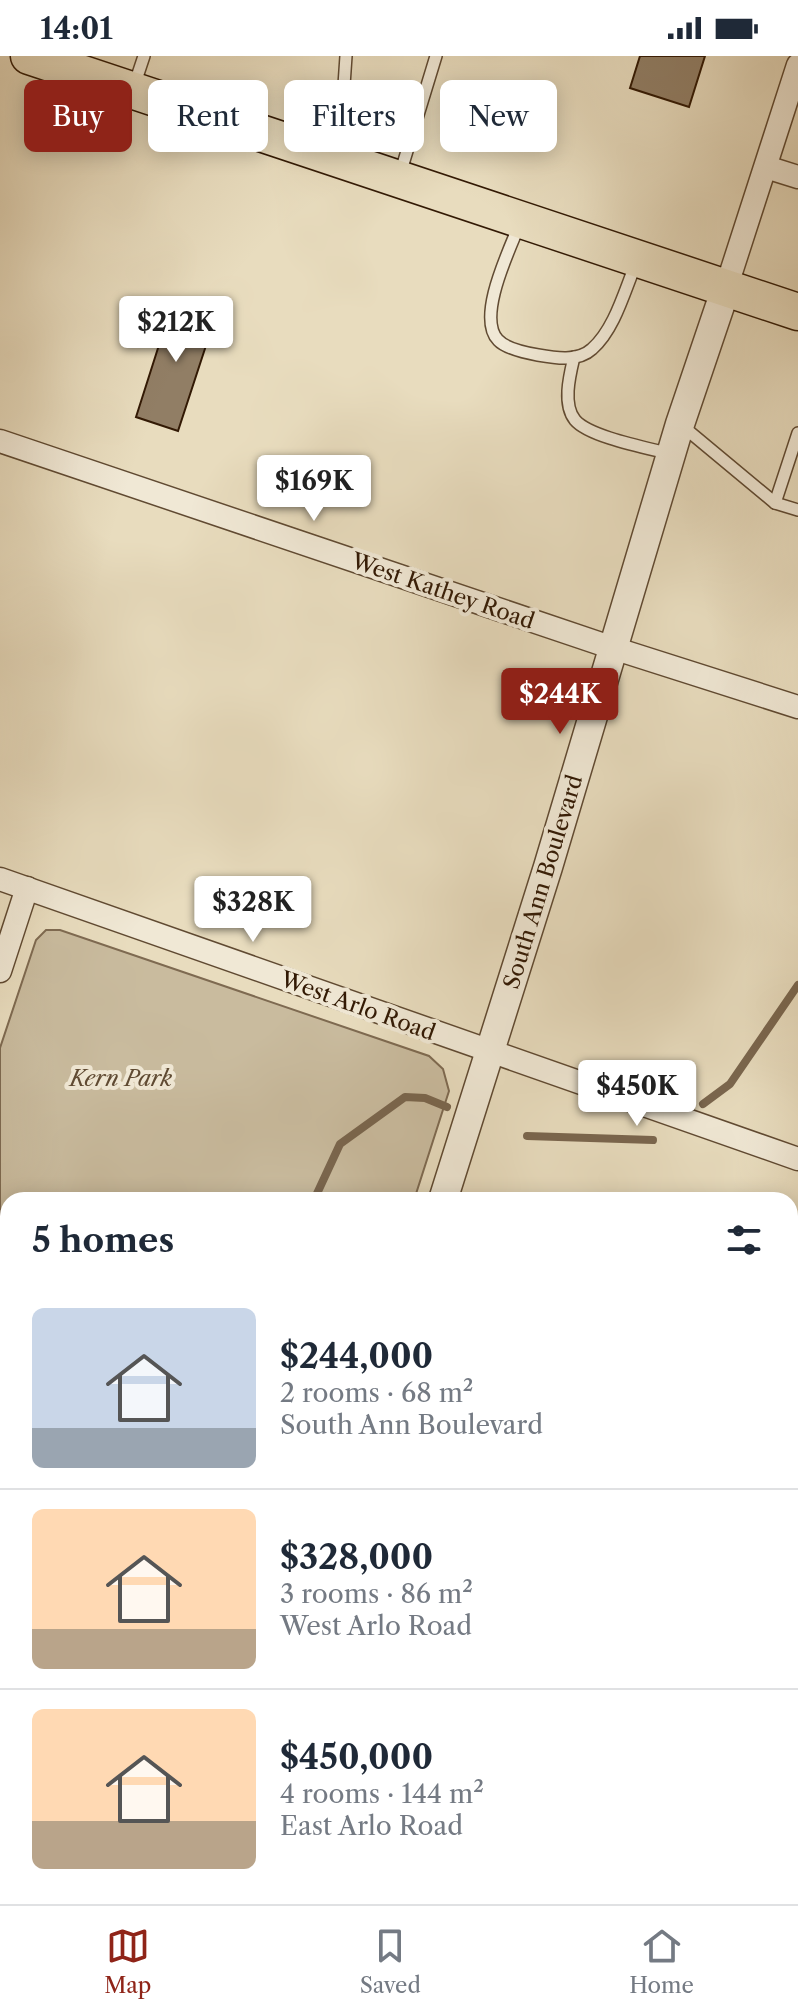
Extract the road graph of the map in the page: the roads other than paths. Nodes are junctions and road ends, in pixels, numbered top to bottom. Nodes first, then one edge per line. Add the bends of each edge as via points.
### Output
1 (29, 56) edge
2 (144, 56) edge
3 (346, 56) edge
4 (436, 56) edge
5 (798, 65) edge
6 (102, 80) edge
7 (132, 90) joint
8 (324, 154) junction
9 (766, 167) junction
10 (798, 177) edge
11 (399, 178) junction
12 (522, 219) junction
13 (639, 258) junction
14 (726, 288) junction
15 (798, 312) edge
16 (574, 357) junction
17 (680, 424) junction
18 (798, 433) edge
19 (0, 441) edge
20 (671, 454) junction
21 (775, 503) junction
22 (798, 510) edge
23 (613, 648) junction
24 (798, 707) edge
25 (0, 879) edge
26 (27, 888) junction
27 (0, 971) edge
28 (490, 1053) junction
29 (798, 1159) edge
30 (446, 1192) edge

1 - 6 main road
2 - 7 lane
3 - 8 lane via 343,100
4 - 11 lane
5 - 9 street
7 - 8 main road
8 - 11 main road
9 - 10 street
9 - 14 street
11 - 12 main road
12 - 13 main road
12 - 16 lane via 494,295 491,329 510,347
13 - 14 main road
13 - 16 lane via 603,335 586,354
14 - 15 main road
14 - 17 street, South Ann Boulevard
16 - 20 lane via 568,398 573,418 586,428
17 - 20 street, South Ann Boulevard
17 - 21 lane
18 - 21 lane
19 - 23 street, West Kathey Road
20 - 23 street, South Ann Boulevard
21 - 22 lane
23 - 24 street, West Kathey Road
23 - 28 street, South Ann Boulevard
25 - 26 street, West Arlo Road
26 - 27 street
26 - 28 street, West Arlo Road
28 - 29 street, West Arlo Road
28 - 30 street, South Ann Boulevard

